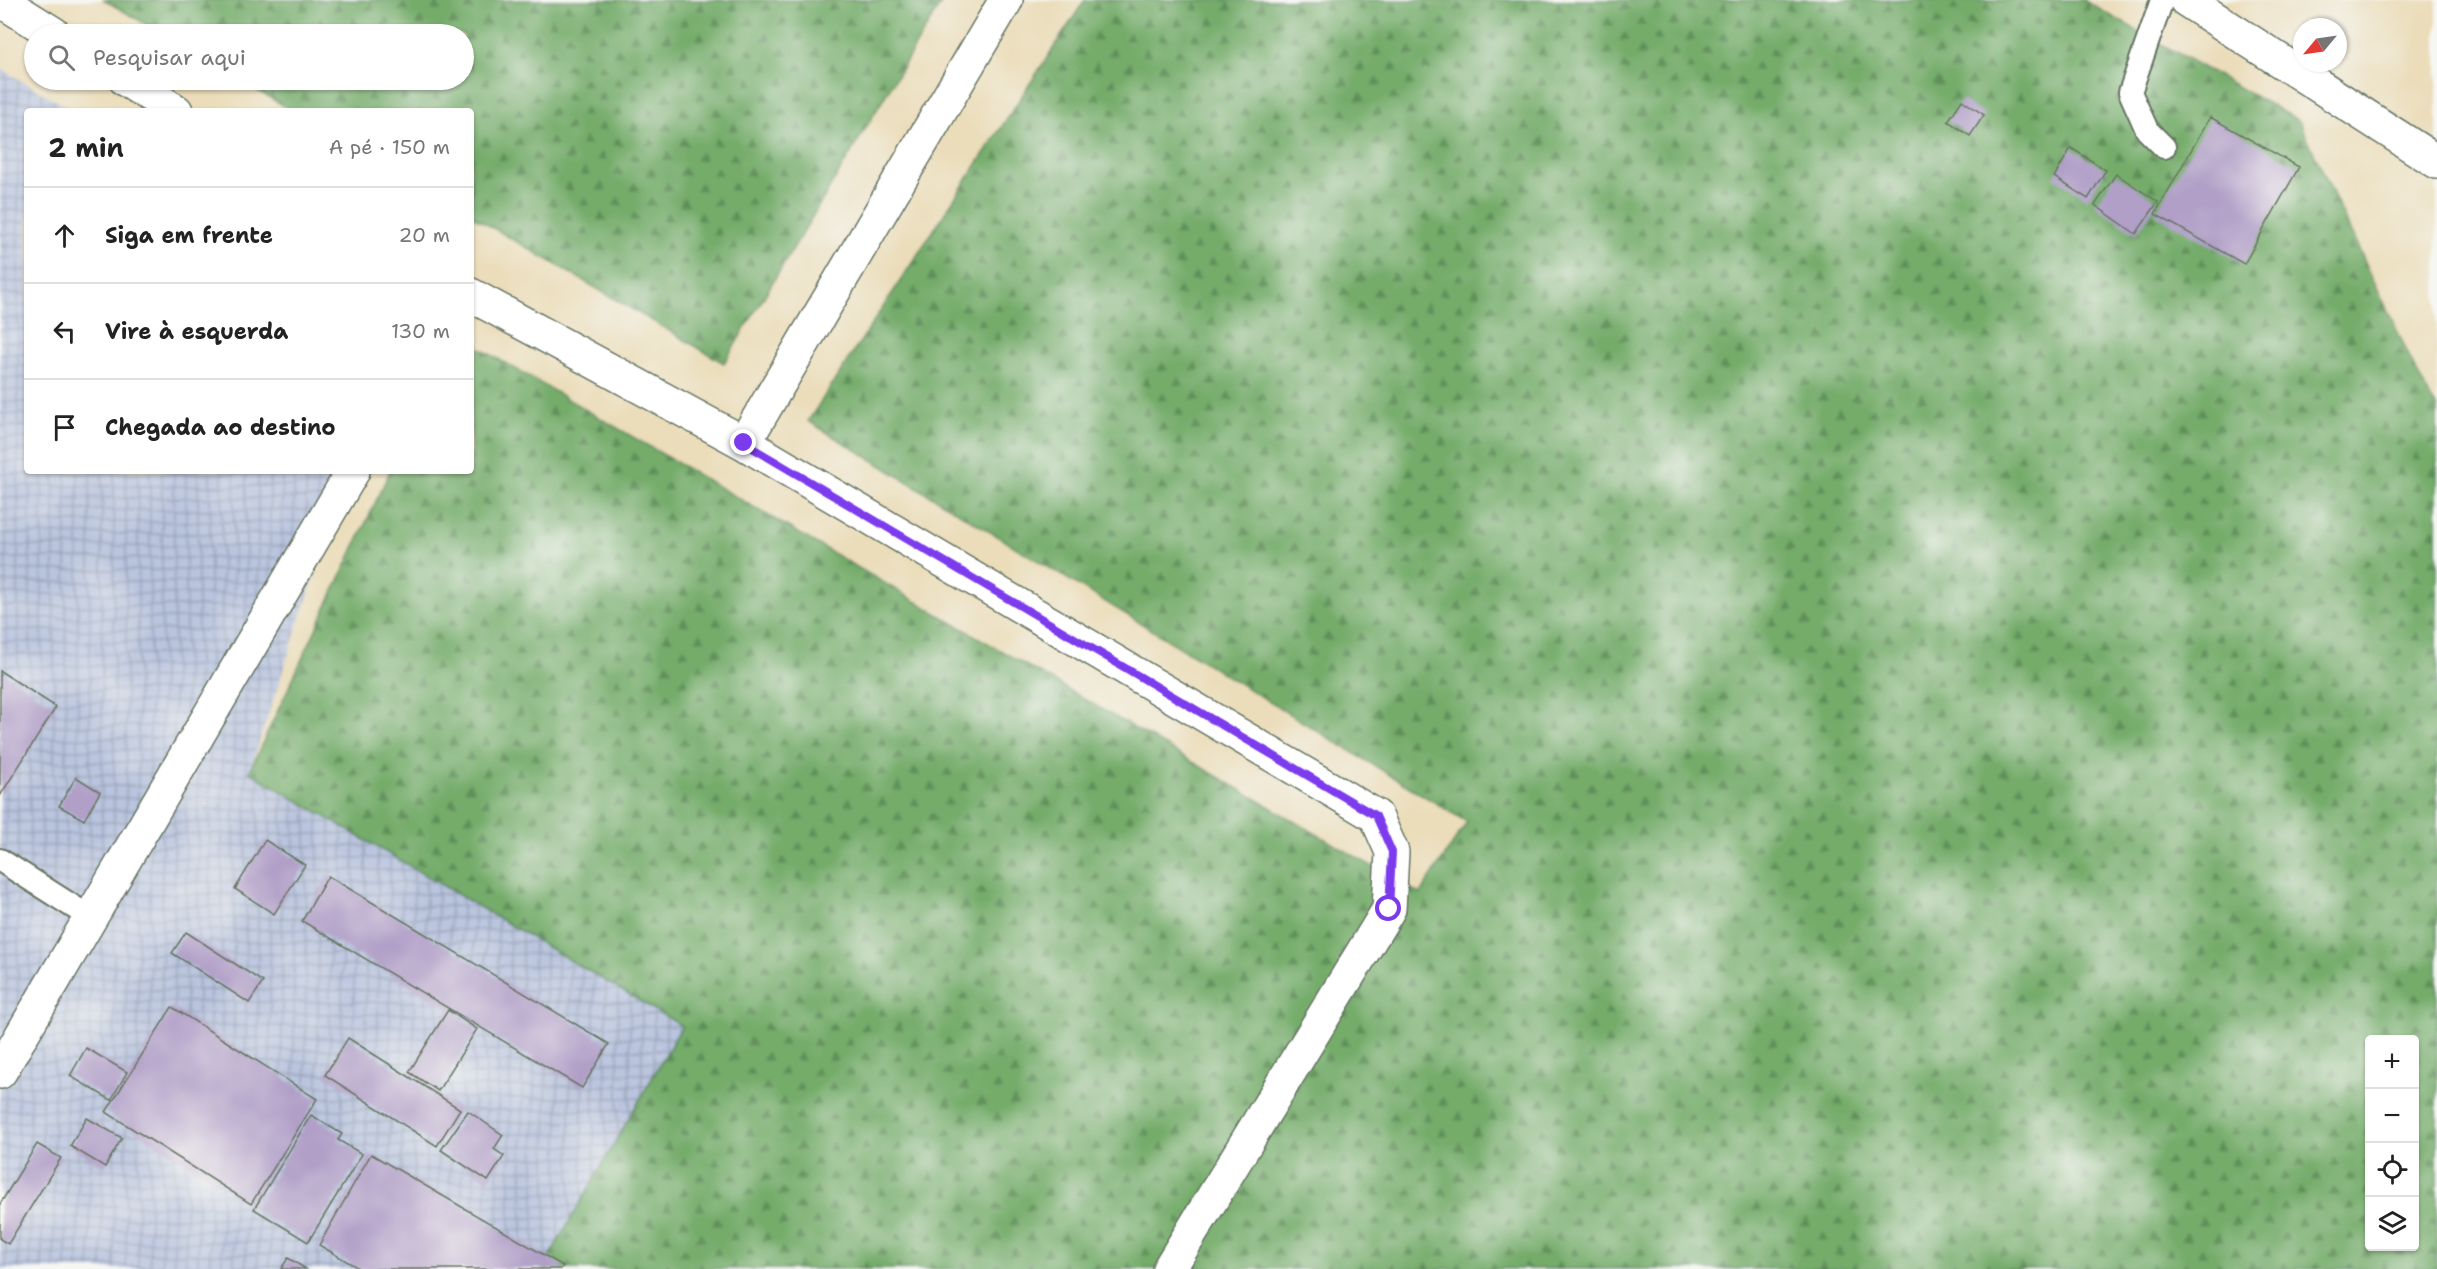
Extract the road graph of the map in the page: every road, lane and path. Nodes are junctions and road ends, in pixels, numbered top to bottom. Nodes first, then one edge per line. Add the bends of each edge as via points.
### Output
1 (0, 0) edge
2 (1006, 0) edge
3 (2162, 0) edge
4 (2186, 0) edge
5 (38, 24) edge
6 (142, 90) edge
7 (171, 108) edge
8 (2164, 147) dead end
9 (2437, 162) edge
10 (474, 297) edge
11 (744, 443) junction
12 (351, 474) edge
13 (0, 860) edge
14 (91, 918) junction
15 (0, 1072) edge
16 (1169, 1269) edge

1 - 5 street
2 - 11 street
3 - 8 lane via 2130,92 2147,130
4 - 9 street
6 - 7 street
10 - 11 street
11 - 16 street via 1376,816 1392,852 1389,909
12 - 14 street
13 - 14 lane
14 - 15 street

